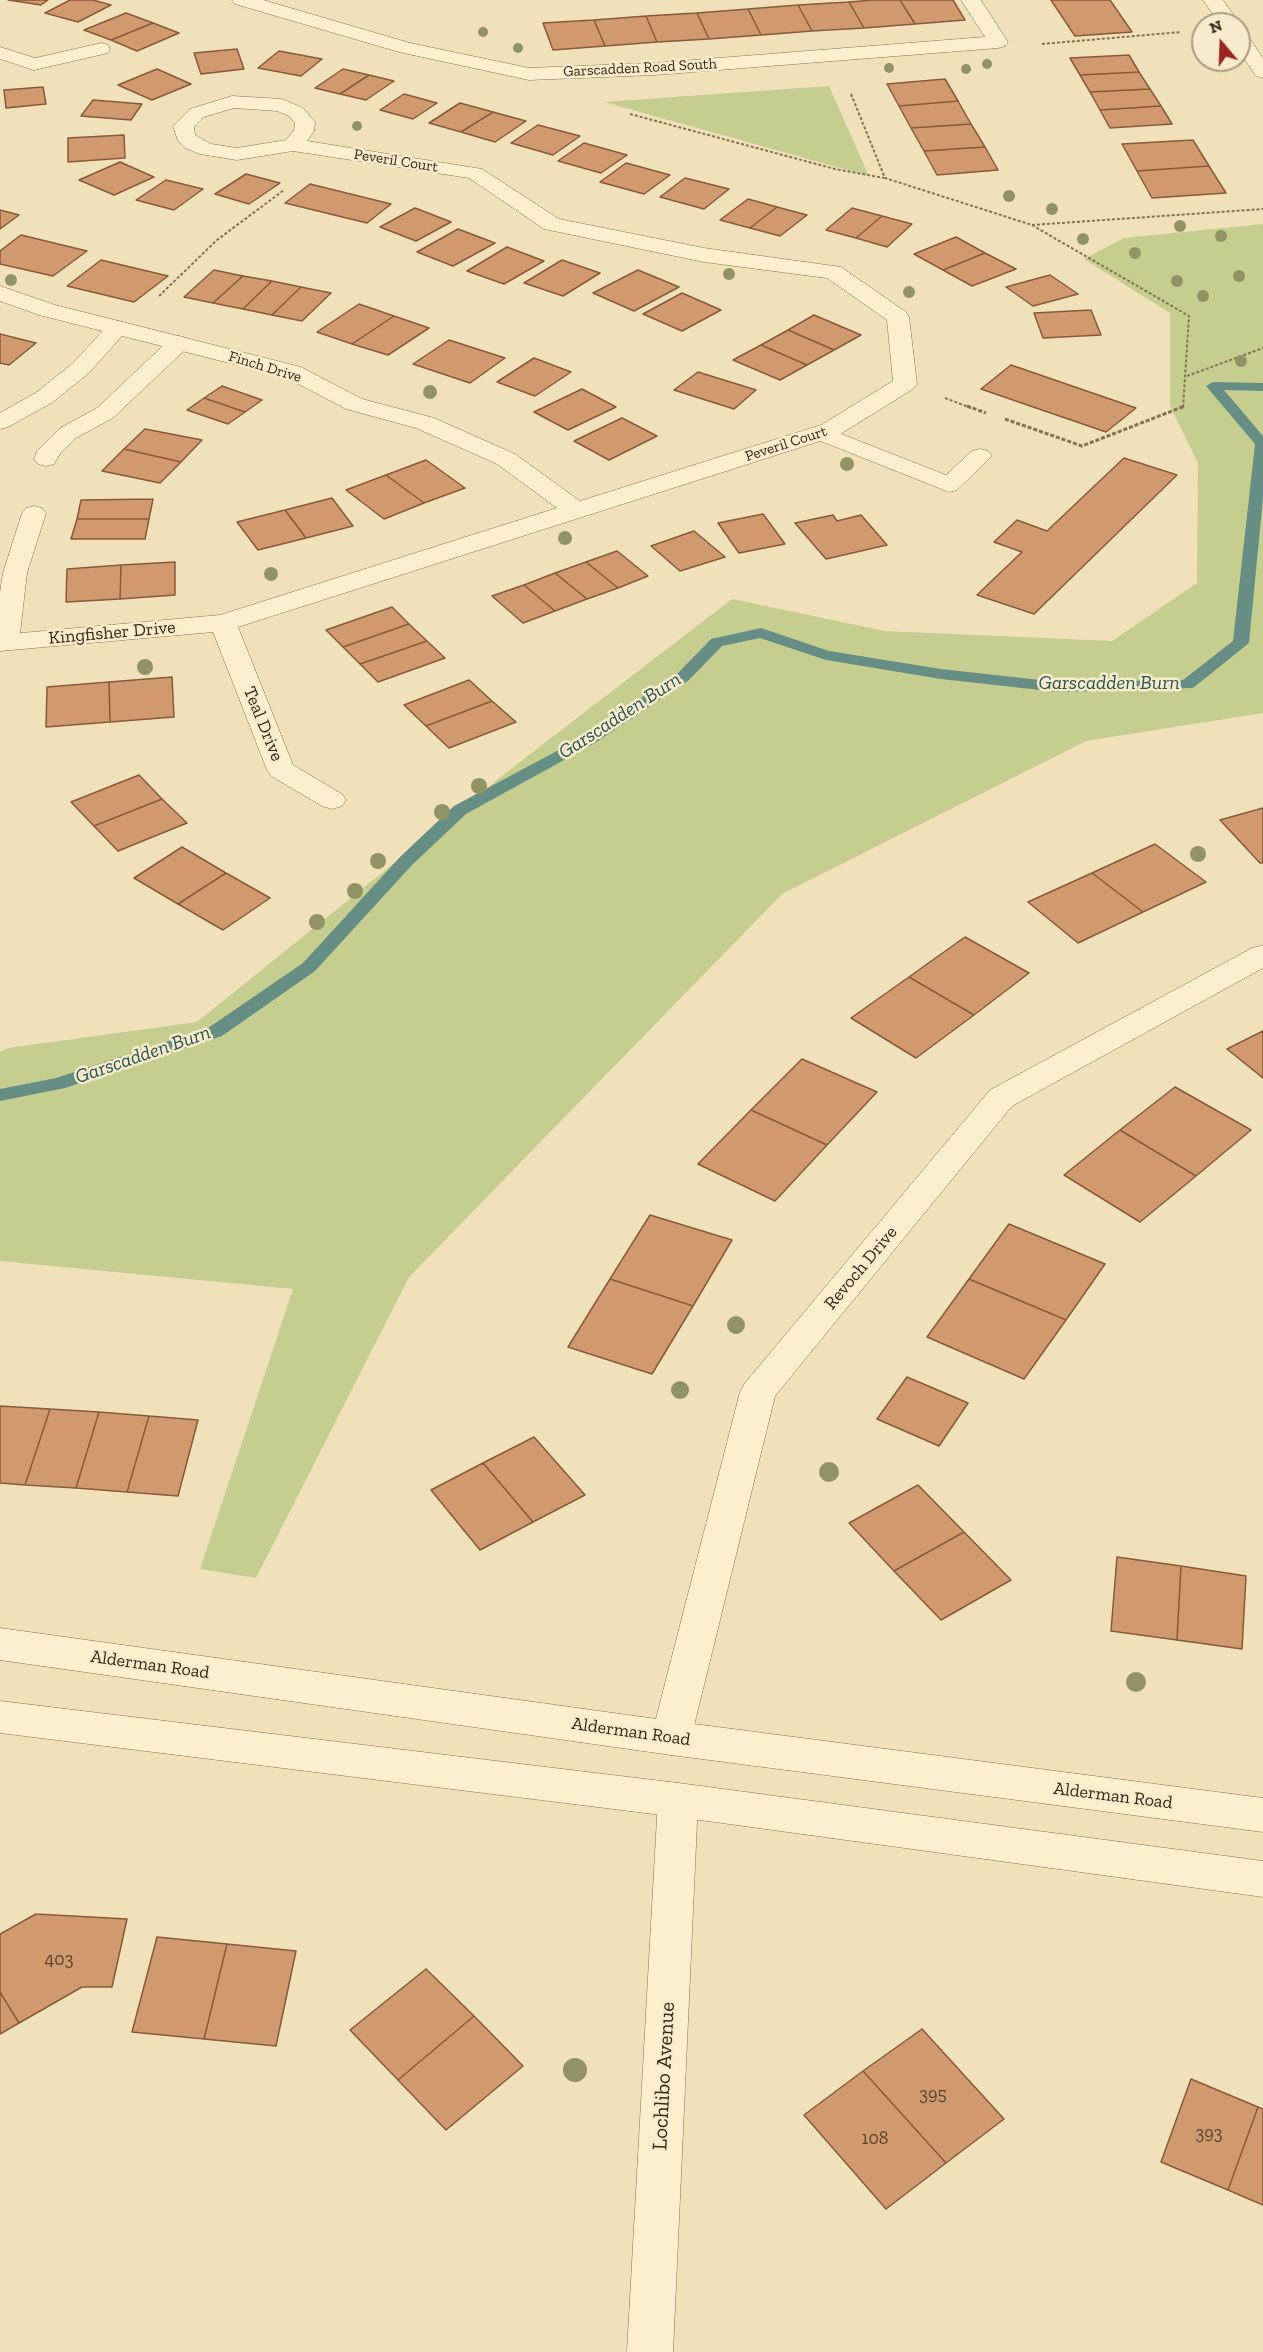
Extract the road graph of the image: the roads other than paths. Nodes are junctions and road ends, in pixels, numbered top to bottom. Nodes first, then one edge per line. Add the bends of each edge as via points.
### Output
1 (242, 0) edge
2 (971, 0) edge
3 (101, 49) dead end
4 (0, 53) edge
5 (1251, 54) edge
6 (34, 64) joint
7 (1263, 72) edge
8 (293, 145) junction
9 (0, 293) edge
10 (121, 329) junction
11 (179, 343) junction
12 (0, 422) edge
13 (821, 433) junction
14 (980, 456) dead end
15 (46, 459) dead end
16 (577, 510) junction
17 (34, 513) dead end
18 (223, 623) junction
19 (3, 643) edge
20 (332, 800) dead end
21 (1263, 955) edge
22 (0, 1644) edge
23 (0, 1717) edge
24 (671, 1738) junction
25 (678, 1800) junction
26 (1263, 1815) edge
27 (1263, 1879) edge
28 (650, 2352) edge

1 - 2 street, Garscadden Road South via 406,48 529,74 655,69 998,42
3 - 6 lane
4 - 6 street
5 - 7 street
8 - 8 street, Peveril Court via 237,154 207,150 184,137 183,126 197,113 232,102 282,105 305,122 304,131
8 - 13 street, Peveril Court via 475,173 552,224 704,255 833,272 898,317 905,384
9 - 10 street, Finch Drive
10 - 11 street, Finch Drive
10 - 12 lane via 45,397
11 - 15 lane via 105,413 69,433 49,451
11 - 16 street, Finch Drive via 293,372 354,404 425,423 506,459
13 - 14 lane via 949,485
13 - 16 street, Peveril Court
16 - 18 street, Peveril Court
17 - 19 lane via 15,573
18 - 19 street, Kingfisher Drive
18 - 20 street, Teal Drive via 281,770
21 - 24 street, Revoch Drive via 1001,1098 758,1392
22 - 24 street, Alderman Road
23 - 25 street
24 - 26 street, Alderman Road
25 - 27 street
25 - 28 street, Lochlibo Avenue

